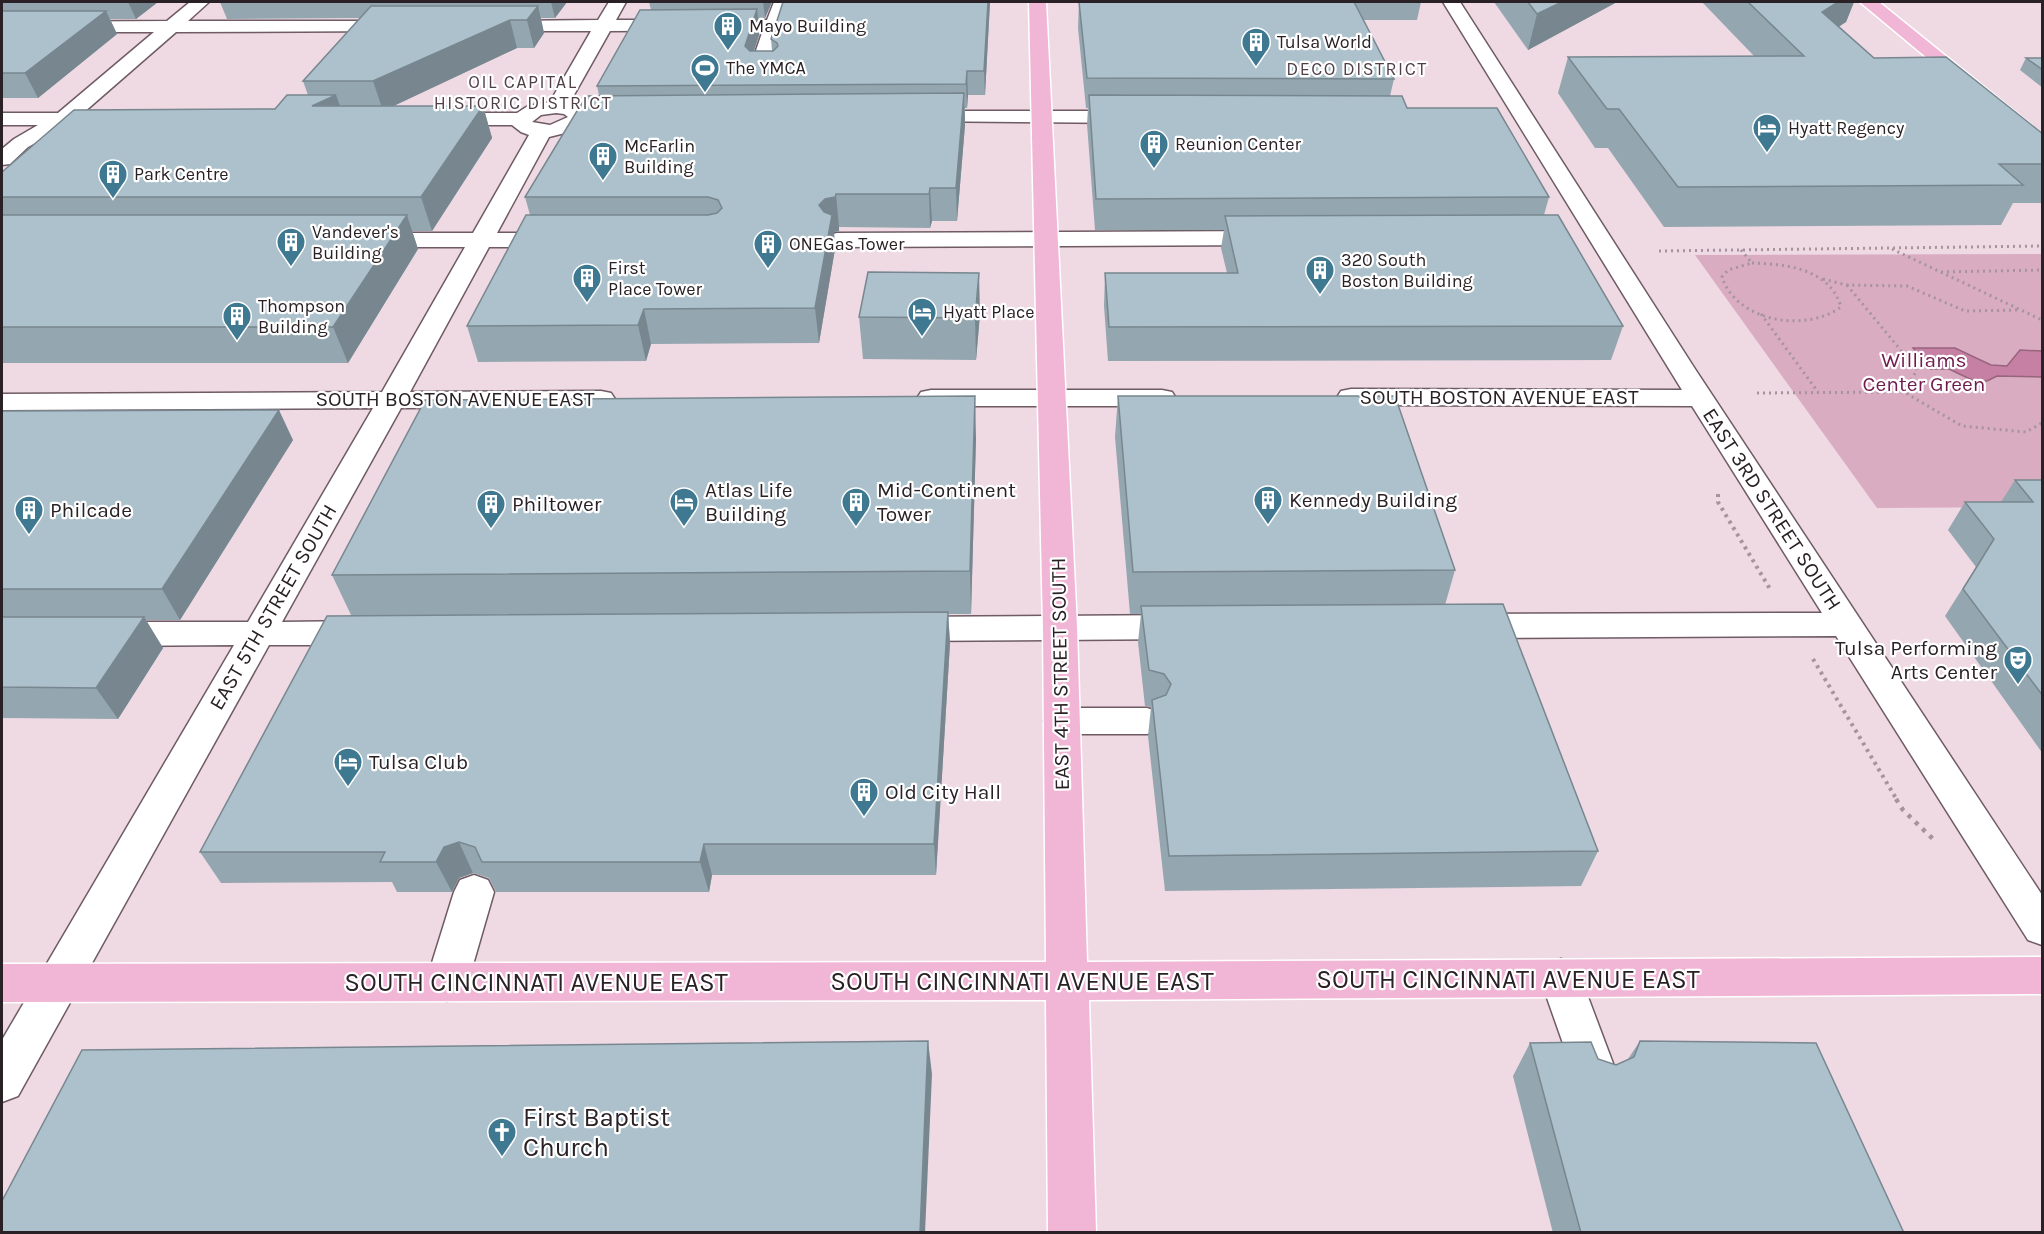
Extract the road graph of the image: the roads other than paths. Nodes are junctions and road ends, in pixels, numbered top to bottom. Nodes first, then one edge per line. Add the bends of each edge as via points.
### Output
1 (200, 2) edge
2 (617, 2) edge
3 (782, 2) edge
4 (1037, 2) edge
5 (1451, 2) edge
6 (1869, 2) edge
7 (232, 14) dead end
8 (177, 21) junction
9 (764, 25) dead end
10 (416, 26) edge
11 (476, 26) edge
12 (603, 26) junction
13 (2, 27) edge
14 (769, 68) edge
15 (556, 107) junction
16 (896, 117) edge
17 (1042, 117) junction
18 (1152, 117) edge
19 (1498, 118) edge
20 (1524, 118) junction
21 (2, 119) edge
22 (133, 119) edge
23 (419, 119) edge
24 (522, 119) junction
25 (578, 119) junction
26 (601, 119) edge
27 (62, 120) junction
28 (542, 131) junction
29 (2043, 144) edge
30 (5, 168) edge
31 (1284, 238) edge
32 (1047, 239) junction
33 (344, 240) edge
34 (481, 240) junction
35 (582, 240) edge
36 (837, 240) edge
37 (907, 398) edge
38 (1052, 398) junction
39 (1190, 398) edge
40 (1321, 398) edge
41 (1701, 398) junction
42 (392, 399) junction
43 (626, 399) edge
44 (2, 402) edge
45 (1847, 624) junction
46 (1433, 626) edge
47 (1060, 627) junction
48 (1220, 627) edge
49 (877, 629) edge
50 (388, 633) edge
51 (85, 634) edge
52 (257, 634) junction
53 (1062, 721) junction
54 (1147, 721) dead end
55 (474, 892) edge
56 (2043, 928) edge
57 (2043, 976) edge
58 (1561, 978) junction
59 (1065, 981) junction
60 (57, 982) junction
61 (447, 982) junction
62 (2, 983) edge
63 (1595, 1074) edge
64 (2, 1081) edge
65 (1072, 1233) edge

1 - 8 street
2 - 12 street
3 - 14 street via 760,68
4 - 17 main road, EAST 4TH STREET SOUTH
5 - 20 street, EAST 3RD STREET SOUTH
6 - 29 main road
7 - 8 street
8 - 10 street
8 - 13 street
8 - 27 street
9 - 12 street
11 - 12 street
12 - 15 street
15 - 24 street via 535,110
15 - 25 street via 574,110
16 - 17 street
17 - 18 street
17 - 32 main road, EAST 4TH STREET SOUTH
19 - 20 street
20 - 41 street, EAST 3RD STREET SOUTH via 1588,238
21 - 27 street
22 - 27 street
23 - 24 street
24 - 28 street via 524,127
25 - 26 street
25 - 28 street via 564,128
27 - 30 street via 47,143
28 - 34 street, EAST 5TH STREET SOUTH
31 - 32 street
32 - 36 street
32 - 38 main road, EAST 4TH STREET SOUTH
33 - 34 street
34 - 35 street
34 - 42 street, EAST 5TH STREET SOUTH
37 - 38 street
38 - 39 street
38 - 47 main road, EAST 4TH STREET SOUTH
40 - 41 street, SOUTH BOSTON AVENUE EAST
41 - 45 street, EAST 3RD STREET SOUTH
42 - 43 street, SOUTH BOSTON AVENUE EAST
42 - 44 street, SOUTH BOSTON AVENUE EAST
42 - 52 street, EAST 5TH STREET SOUTH
45 - 46 street
45 - 56 street, EAST 3RD STREET SOUTH
47 - 48 street
47 - 49 street
47 - 53 main road, EAST 4TH STREET SOUTH
50 - 52 street
51 - 52 street
52 - 60 street, EAST 5TH STREET SOUTH
53 - 54 street
53 - 59 main road, EAST 4TH STREET SOUTH
55 - 61 street
57 - 58 main road, SOUTH CINCINNATI AVENUE EAST
58 - 59 main road, SOUTH CINCINNATI AVENUE EAST
58 - 63 street
59 - 61 main road, SOUTH CINCINNATI AVENUE EAST
59 - 65 main road, EAST 4TH STREET SOUTH
60 - 61 main road, SOUTH CINCINNATI AVENUE EAST
60 - 62 main road, SOUTH CINCINNATI AVENUE EAST
60 - 64 street, EAST 5TH STREET SOUTH

